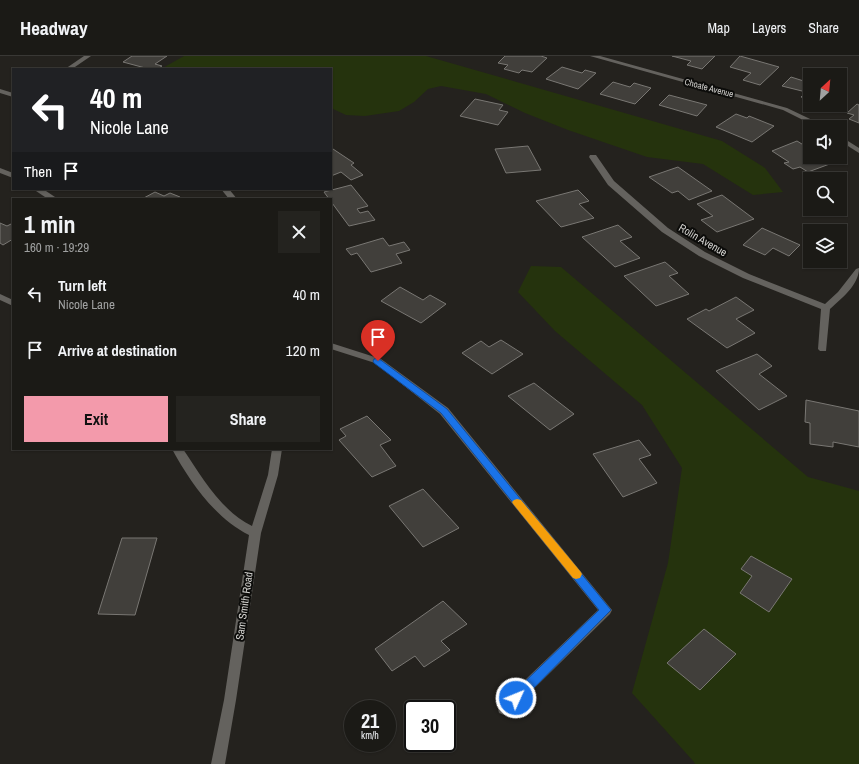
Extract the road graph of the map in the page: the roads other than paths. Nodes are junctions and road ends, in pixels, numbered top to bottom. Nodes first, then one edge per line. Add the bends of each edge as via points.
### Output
1 (88, 56) edge
2 (593, 56) edge
3 (70, 68) edge
4 (0, 91) edge
5 (12, 95) edge
6 (808, 120) edge
7 (847, 143) edge
8 (859, 151) edge
9 (593, 157) dead end
10 (0, 170) edge
11 (12, 176) edge
12 (39, 190) edge
13 (226, 190) edge
14 (52, 198) edge
15 (233, 198) edge
16 (859, 271) edge
17 (0, 297) edge
18 (12, 303) edge
19 (826, 308) junction
20 (332, 346) edge
21 (823, 349) dead end
22 (179, 450) edge
23 (277, 450) edge
24 (255, 533) junction
25 (504, 709) dead end
26 (218, 764) edge

1 - 3 street
2 - 6 street, Choate Avenue via 785,109
4 - 5 street
7 - 8 street
9 - 19 street, Rolin Avenue via 611,183 671,234 702,254 746,276
10 - 11 street
12 - 14 street
13 - 15 street
16 - 19 street
17 - 18 street
19 - 21 street
20 - 25 street via 378,361 444,411 606,610
22 - 24 street via 210,497 243,528
23 - 24 street, Sam Smith Road via 273,475
24 - 26 street, Sam Smith Road

